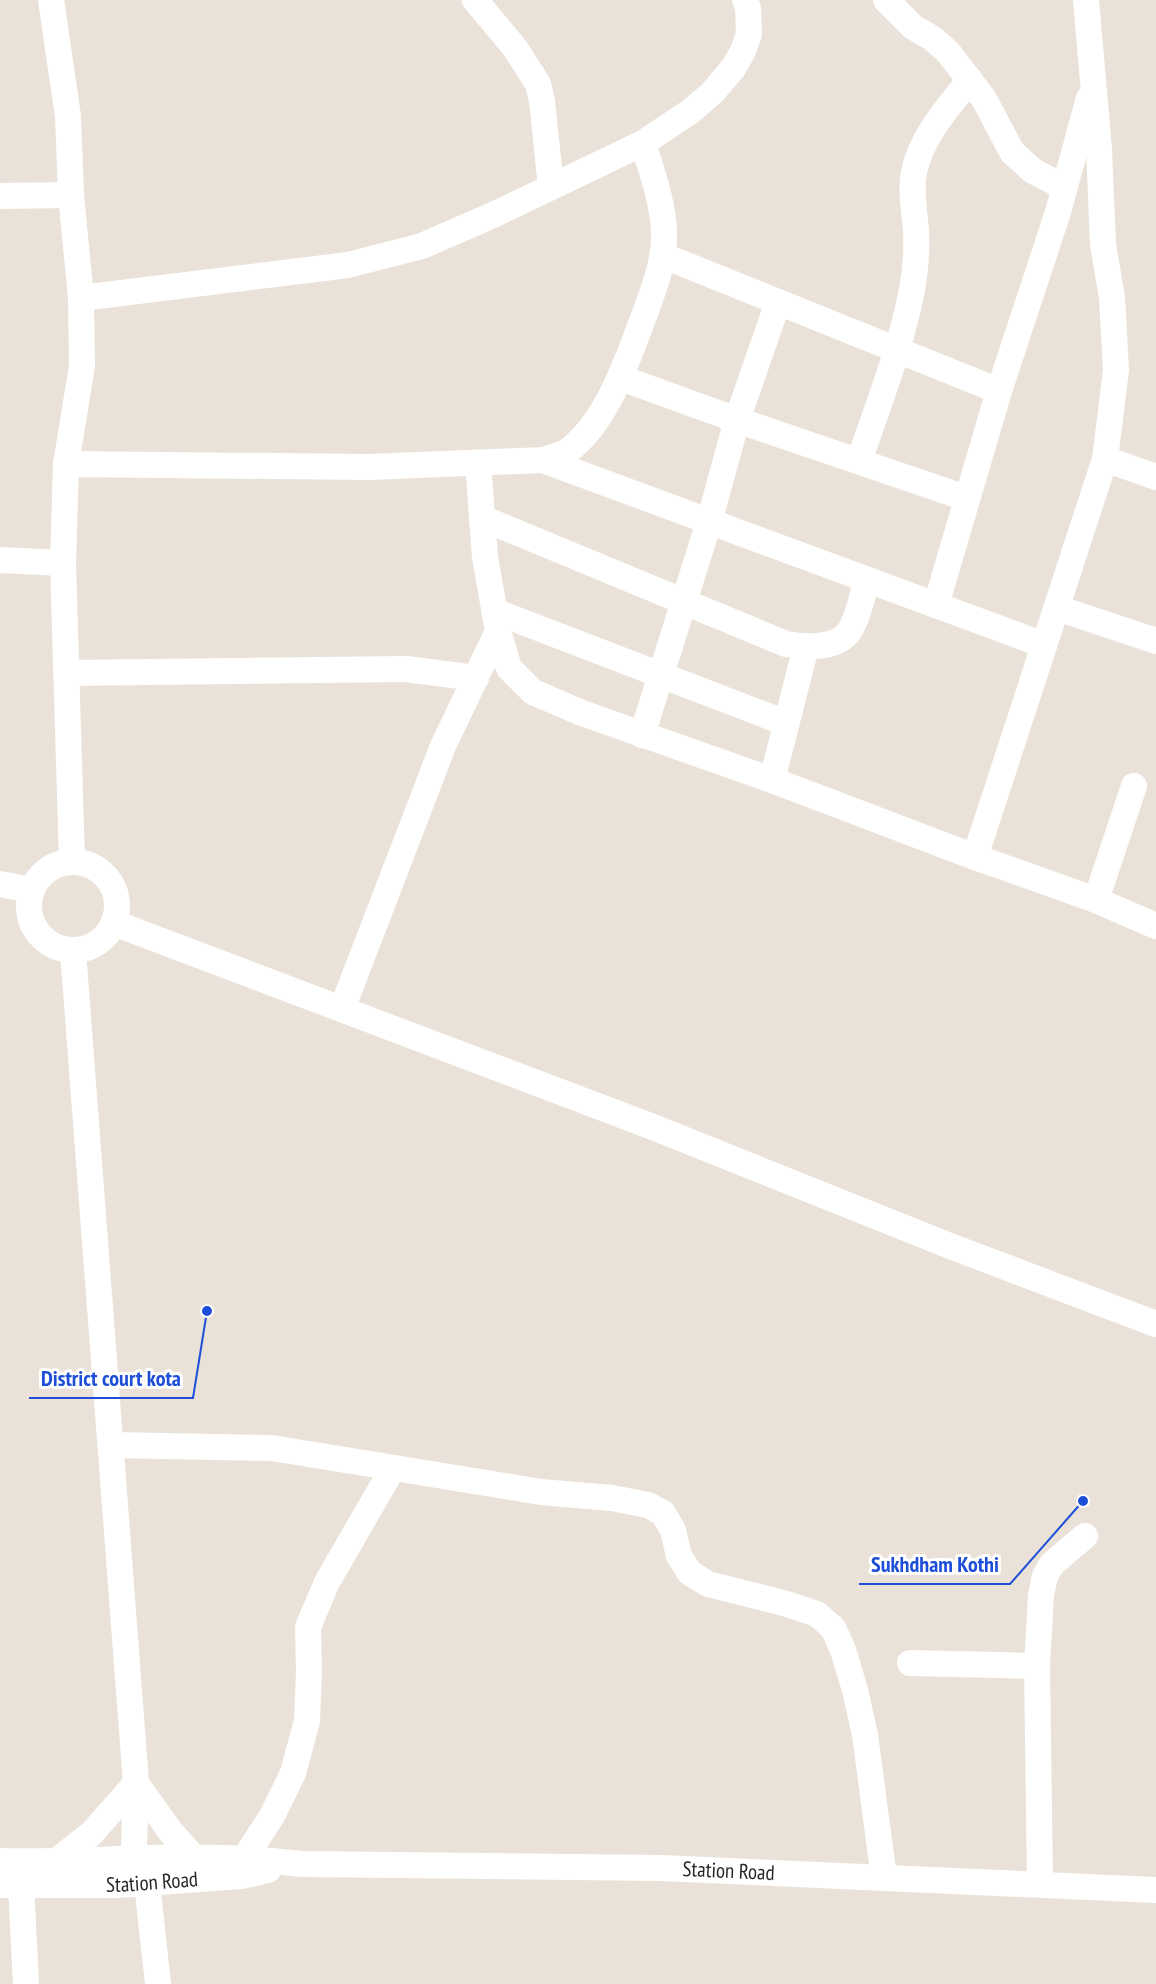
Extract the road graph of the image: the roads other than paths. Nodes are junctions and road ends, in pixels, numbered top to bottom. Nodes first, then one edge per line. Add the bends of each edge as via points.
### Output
1 (51, 0) edge
2 (475, 0) edge
3 (745, 0) edge
4 (886, 0) edge
5 (1086, 0) edge
6 (970, 80) junction
7 (1093, 83) junction
8 (643, 143) junction
9 (551, 187) junction
10 (1064, 187) junction
11 (71, 195) junction
12 (0, 196) edge
13 (664, 256) junction
14 (81, 298) junction
15 (777, 302) junction
16 (897, 350) junction
17 (621, 378) junction
18 (999, 391) junction
19 (737, 420) junction
20 (1105, 459) junction
21 (543, 460) junction
22 (859, 461) junction
23 (478, 463) junction
24 (66, 464) junction
25 (1156, 477) edge
26 (966, 498) junction
27 (482, 519) junction
28 (709, 522) junction
29 (0, 560) edge
30 (63, 563) junction
31 (867, 580) junction
32 (684, 601) junction
33 (936, 605) junction
34 (1057, 608) junction
35 (496, 621) junction
36 (1156, 641) edge
37 (1044, 645) junction
38 (806, 647) junction
39 (66, 673) junction
40 (662, 675) junction
41 (476, 678) junction
42 (786, 723) junction
43 (642, 735) junction
44 (771, 780) junction
45 (1134, 786) dead end
46 (975, 857) junction
47 (72, 862) junction
48 (0, 884) edge
49 (32, 890) junction
50 (1096, 900) junction
51 (114, 923) junction
52 (1156, 926) edge
53 (73, 951) junction
54 (342, 1009) junction
55 (1156, 1324) edge
56 (111, 1445) junction
57 (393, 1468) junction
58 (1085, 1536) dead end
59 (910, 1663) dead end
60 (1037, 1666) junction
61 (136, 1783) junction
62 (194, 1858) junction
63 (244, 1859) junction
64 (0, 1862) edge
65 (54, 1863) junction
66 (301, 1864) junction
67 (138, 1875) junction
68 (884, 1878) junction
69 (1040, 1884) junction
70 (10, 1885) edge
71 (1156, 1890) edge
72 (26, 1984) edge
73 (158, 1984) edge

1 - 11 street via 68,116
2 - 9 street via 515,48 538,84
3 - 8 street via 748,34 734,67 698,105
4 - 6 street via 913,27 948,52
5 - 7 street
6 - 10 street via 1012,152 1033,171
6 - 16 street via 923,145 913,173 916,254
7 - 10 street
7 - 20 street via 1116,370
8 - 9 street
8 - 13 street via 660,201
9 - 14 street via 422,246 348,265
10 - 18 street
11 - 12 street
11 - 14 street
13 - 15 street
13 - 17 street
14 - 24 street via 82,366
15 - 16 street
15 - 19 street
16 - 18 street
16 - 22 street
17 - 19 street
17 - 21 street via 590,429 567,451
18 - 26 street
19 - 22 street
19 - 28 street
20 - 25 street
20 - 34 street
21 - 23 street
21 - 28 street
22 - 26 street
23 - 24 street via 369,467
23 - 27 street
24 - 30 street
26 - 33 street
27 - 32 street
27 - 35 street
28 - 31 street
28 - 32 street
29 - 30 street
30 - 39 street
31 - 33 street
31 - 38 street via 854,623 845,637
32 - 38 street via 786,644
32 - 40 street
33 - 37 street
34 - 36 street
34 - 37 street
35 - 40 street
35 - 41 street
35 - 43 street via 509,668 533,692
37 - 46 street
38 - 42 street
39 - 41 street via 406,669
39 - 47 street
40 - 42 street
40 - 43 street
41 - 54 street via 444,746
42 - 44 street
43 - 44 street
44 - 46 street
45 - 50 street
46 - 50 street
47 - 49 street via 56,865 41,875
47 - 51 street via 89,865 104,875 114,889
48 - 49 street
49 - 53 street via 32,924 42,938 57,948
50 - 52 street
51 - 53 street via 104,938
51 - 54 street
53 - 56 street
54 - 55 street
56 - 57 street via 272,1448
56 - 61 street
57 - 63 street via 327,1582 308,1627 307,1721 292,1773 272,1816
57 - 68 street via 541,1492 648,1504 663,1513 673,1530 679,1557 690,1573 708,1584 817,1614 832,1628 855,1690 865,1735
58 - 60 street via 1052,1563 1045,1576
59 - 60 street
60 - 69 street
61 - 62 street
61 - 65 street via 92,1833
61 - 67 street
62 - 63 street, Station Road
62 - 67 street, Station Road
63 - 66 street, Station Road
64 - 65 street, Station Road
65 - 67 street, Station Road
66 - 67 street, Station Road via 240,1876
66 - 68 street, Station Road via 662,1868
67 - 70 street, Station Road
67 - 73 street
68 - 69 street, Station Road
69 - 71 street, Station Road
70 - 72 street

